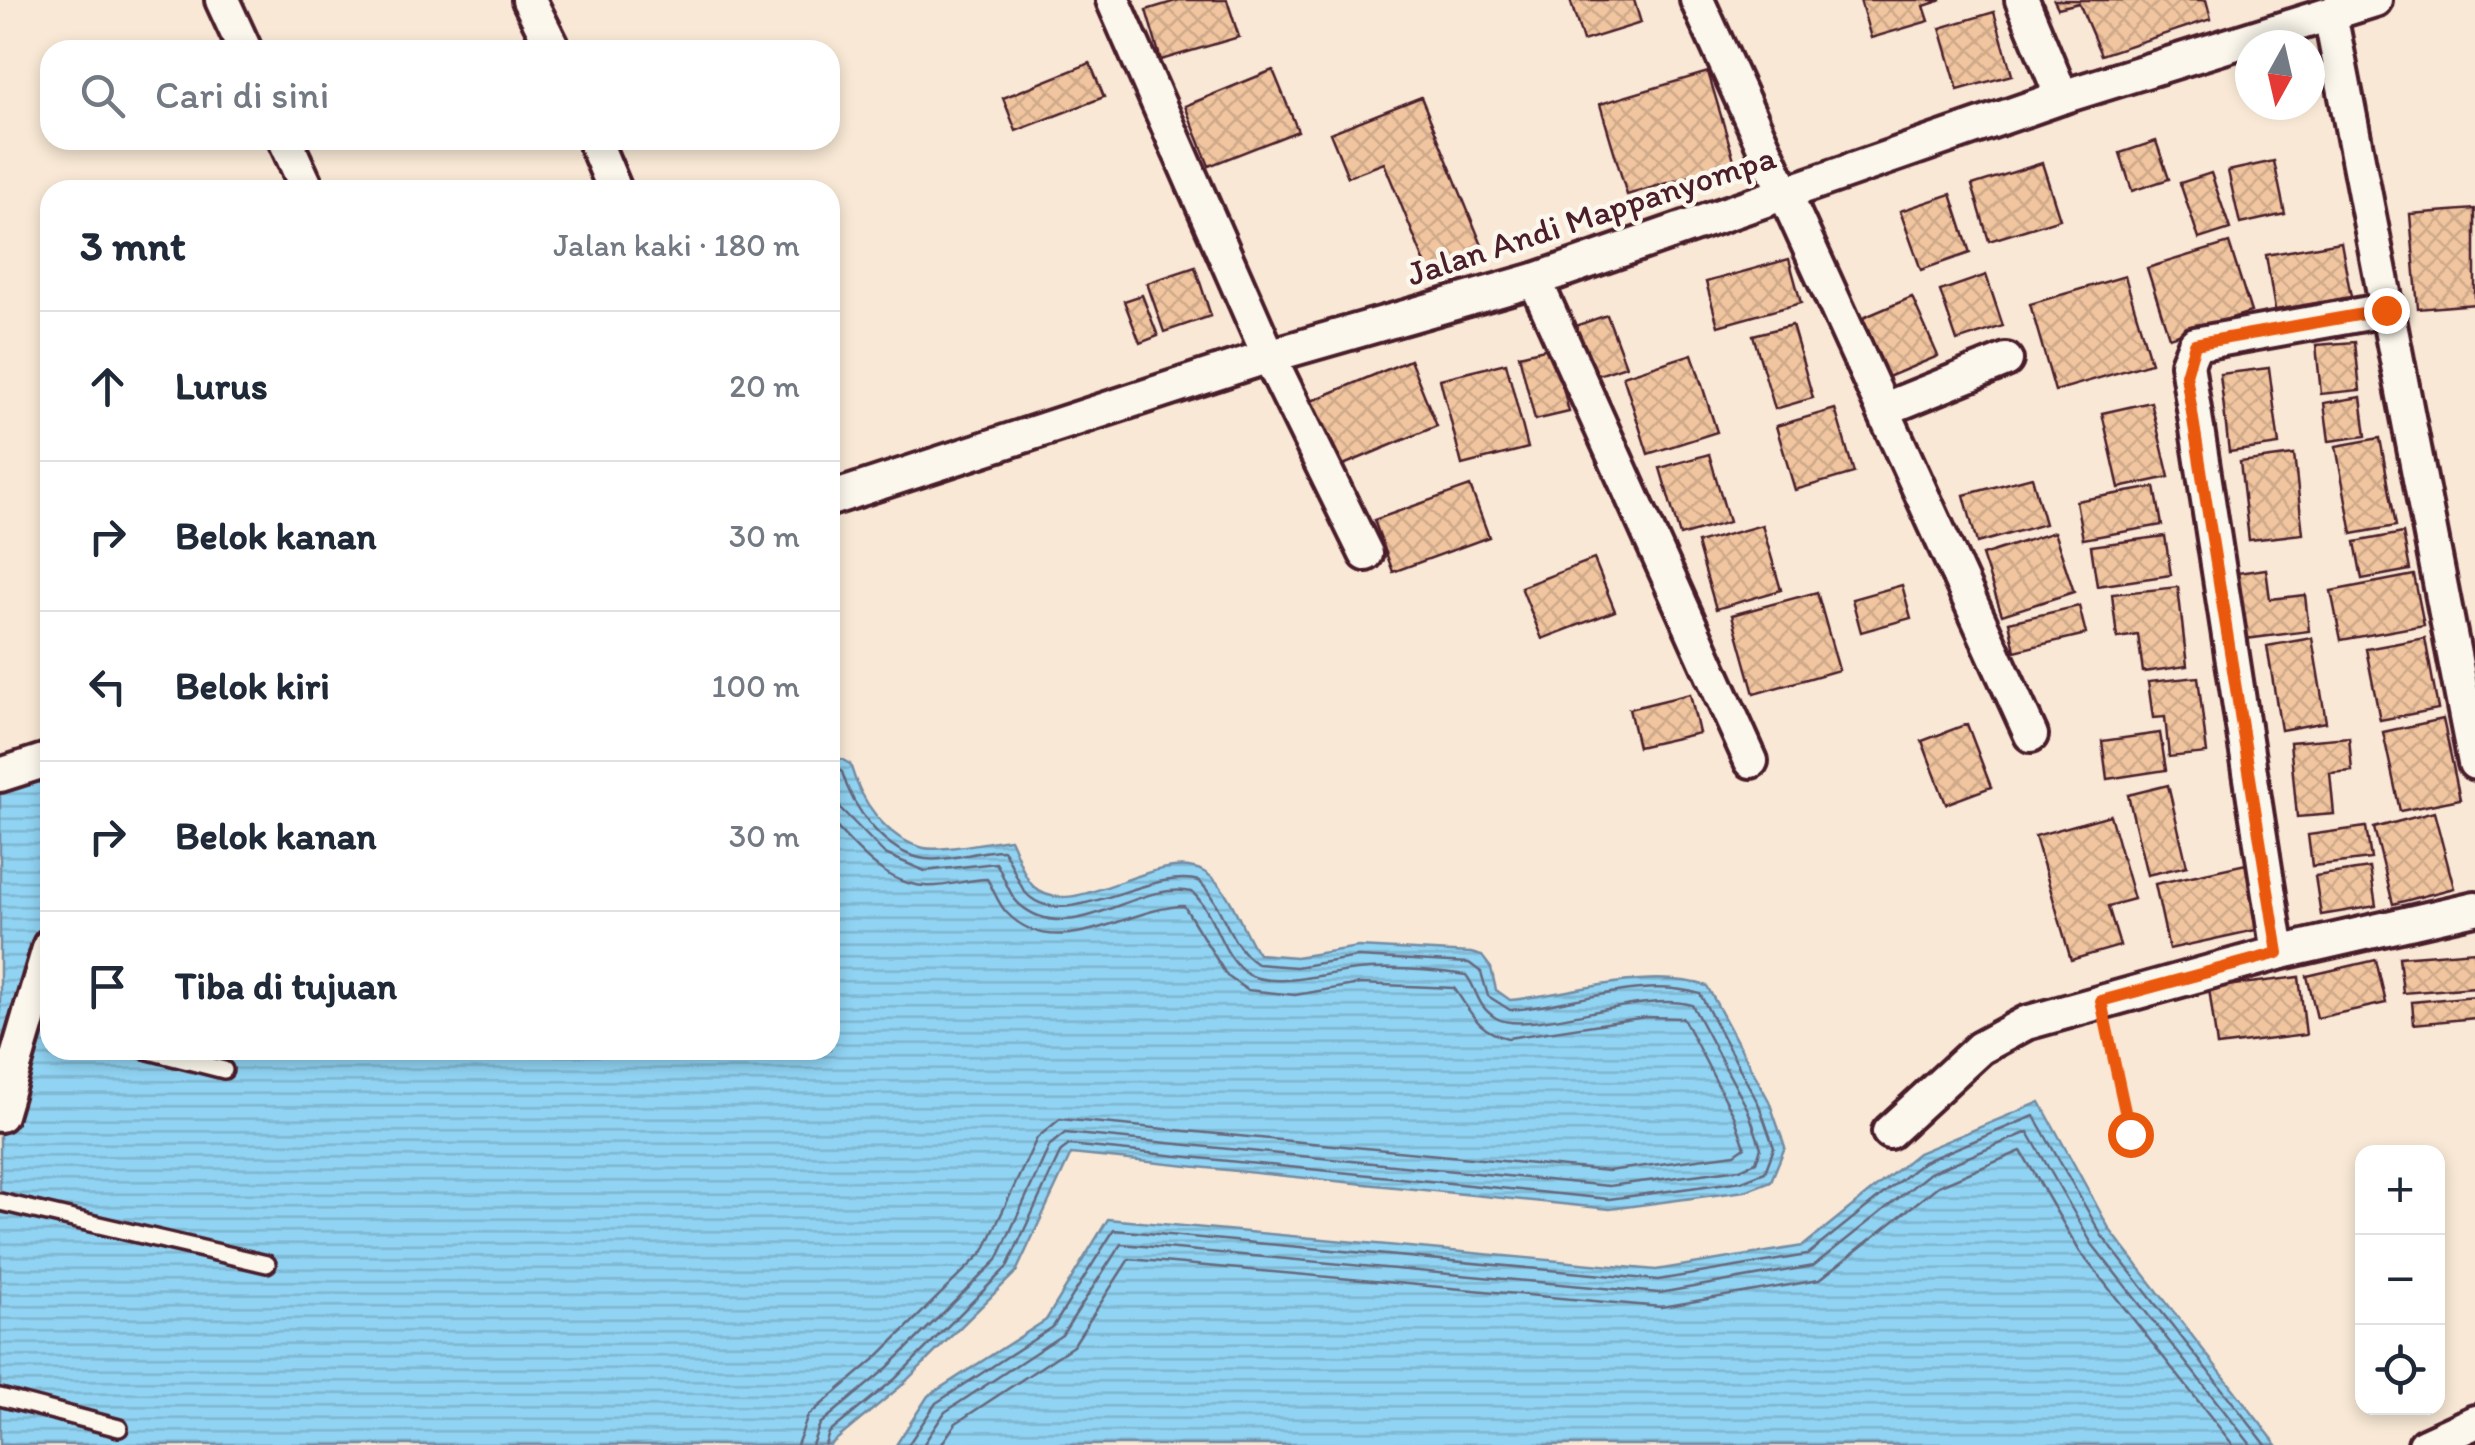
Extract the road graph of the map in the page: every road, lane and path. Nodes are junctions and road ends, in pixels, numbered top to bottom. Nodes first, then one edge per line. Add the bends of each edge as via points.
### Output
1 (222, 0) edge
2 (529, 0) edge
3 (1113, 0) edge
4 (1697, 0) edge
5 (2022, 0) edge
6 (2375, 0) edge
7 (2330, 14) junction
8 (240, 40) edge
9 (549, 40) edge
10 (2062, 97) junction
11 (290, 150) edge
12 (598, 150) edge
13 (303, 180) edge
14 (611, 180) edge
15 (1787, 194) junction
16 (1534, 280) junction
17 (2386, 310) junction
18 (1269, 356) junction
19 (2006, 360) dead end
20 (1885, 409) junction
21 (840, 496) edge
22 (1366, 554) dead end
23 (2031, 735) dead end
24 (1752, 760) dead end
25 (40, 762) edge
26 (2475, 763) edge
27 (0, 776) edge
28 (2475, 908) edge
29 (2278, 953) junction
30 (2101, 1001) junction
31 (40, 1024) edge
32 (184, 1060) edge
33 (224, 1070) dead end
34 (0, 1114) edge
35 (1889, 1132) dead end
36 (2130, 1134) dead end
37 (0, 1202) edge
38 (267, 1264) dead end
39 (0, 1397) edge
40 (2475, 1422) edge
41 (119, 1428) dead end
42 (2425, 1445) edge

1 - 8 street
2 - 9 street
3 - 18 street
4 - 15 street
5 - 10 street
6 - 7 street, Jalan Andi Mappanyompa
7 - 10 street, Jalan Andi Mappanyompa
7 - 17 street
10 - 15 street, Jalan Andi Mappanyompa
11 - 13 street
12 - 14 street
15 - 16 street, Jalan Andi Mappanyompa
15 - 20 street
16 - 18 street, Jalan Andi Mappanyompa
16 - 24 street
17 - 26 street
17 - 29 street via 2195,344 2187,364
18 - 21 street, Jalan Andi Mappanyompa
18 - 22 street
19 - 20 street
20 - 23 street
25 - 27 street
28 - 29 street
29 - 30 street
30 - 35 street via 1993,1038
30 - 36 path
31 - 34 street
32 - 33 lane
37 - 38 lane
39 - 41 lane
40 - 42 street

